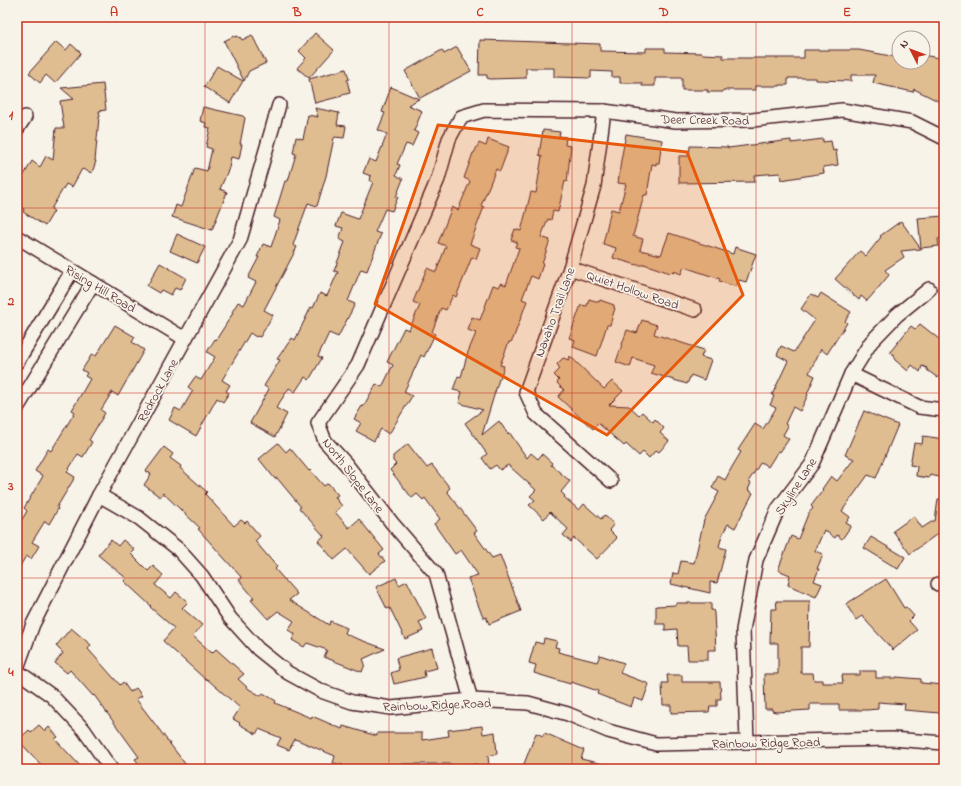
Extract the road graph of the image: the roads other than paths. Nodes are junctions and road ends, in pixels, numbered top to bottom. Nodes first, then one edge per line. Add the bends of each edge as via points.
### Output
1 (279, 105) dead end
2 (604, 111) junction
3 (25, 117) dead end
4 (461, 117) joint
5 (17, 129) edge
6 (944, 138) edge
7 (17, 237) edge
8 (570, 268) junction
9 (72, 270) junction
10 (93, 283) junction
11 (929, 289) dead end
12 (695, 310) dead end
13 (185, 339) junction
14 (17, 362) edge
15 (851, 374) junction
16 (17, 408) edge
17 (944, 410) edge
18 (611, 480) dead end
19 (99, 495) junction
20 (17, 668) edge
21 (17, 671) edge
22 (471, 700) junction
23 (747, 742) junction
24 (944, 743) edge
25 (111, 769) edge

1 - 13 street, Redrock Lane via 240,240
2 - 4 street, Deer Creek Road via 484,110
2 - 6 street, Deer Creek Road via 676,121 752,120 842,110 912,122
2 - 8 street, Navaho Trail Lane via 594,186
3 - 5 street
4 - 22 street, North Slope Lane via 449,138 438,179 358,365 318,423 325,440 436,574
7 - 9 street, Rising Hill Road
8 - 12 street, Quiet Hollow Road
8 - 18 street, Navaho Trail Lane via 526,392 536,414
9 - 10 street, Rising Hill Road
9 - 14 street
10 - 13 street, Rising Hill Road
10 - 16 street
11 - 15 street, Skyline Lane via 897,315 871,342
13 - 19 street, Redrock Lane
15 - 17 street via 919,407
15 - 23 street, Skyline Lane via 812,464 778,510 756,560 743,630
19 - 20 street, Redrock Lane via 33,624
19 - 22 street, Rainbow Ridge Road via 139,518 178,549 202,576 230,618 258,649 288,673 321,691 352,702 392,708
21 - 25 street via 52,696 84,730
22 - 23 street, Rainbow Ridge Road via 528,703 568,714 608,731 656,744
23 - 24 street, Rainbow Ridge Road via 892,739

